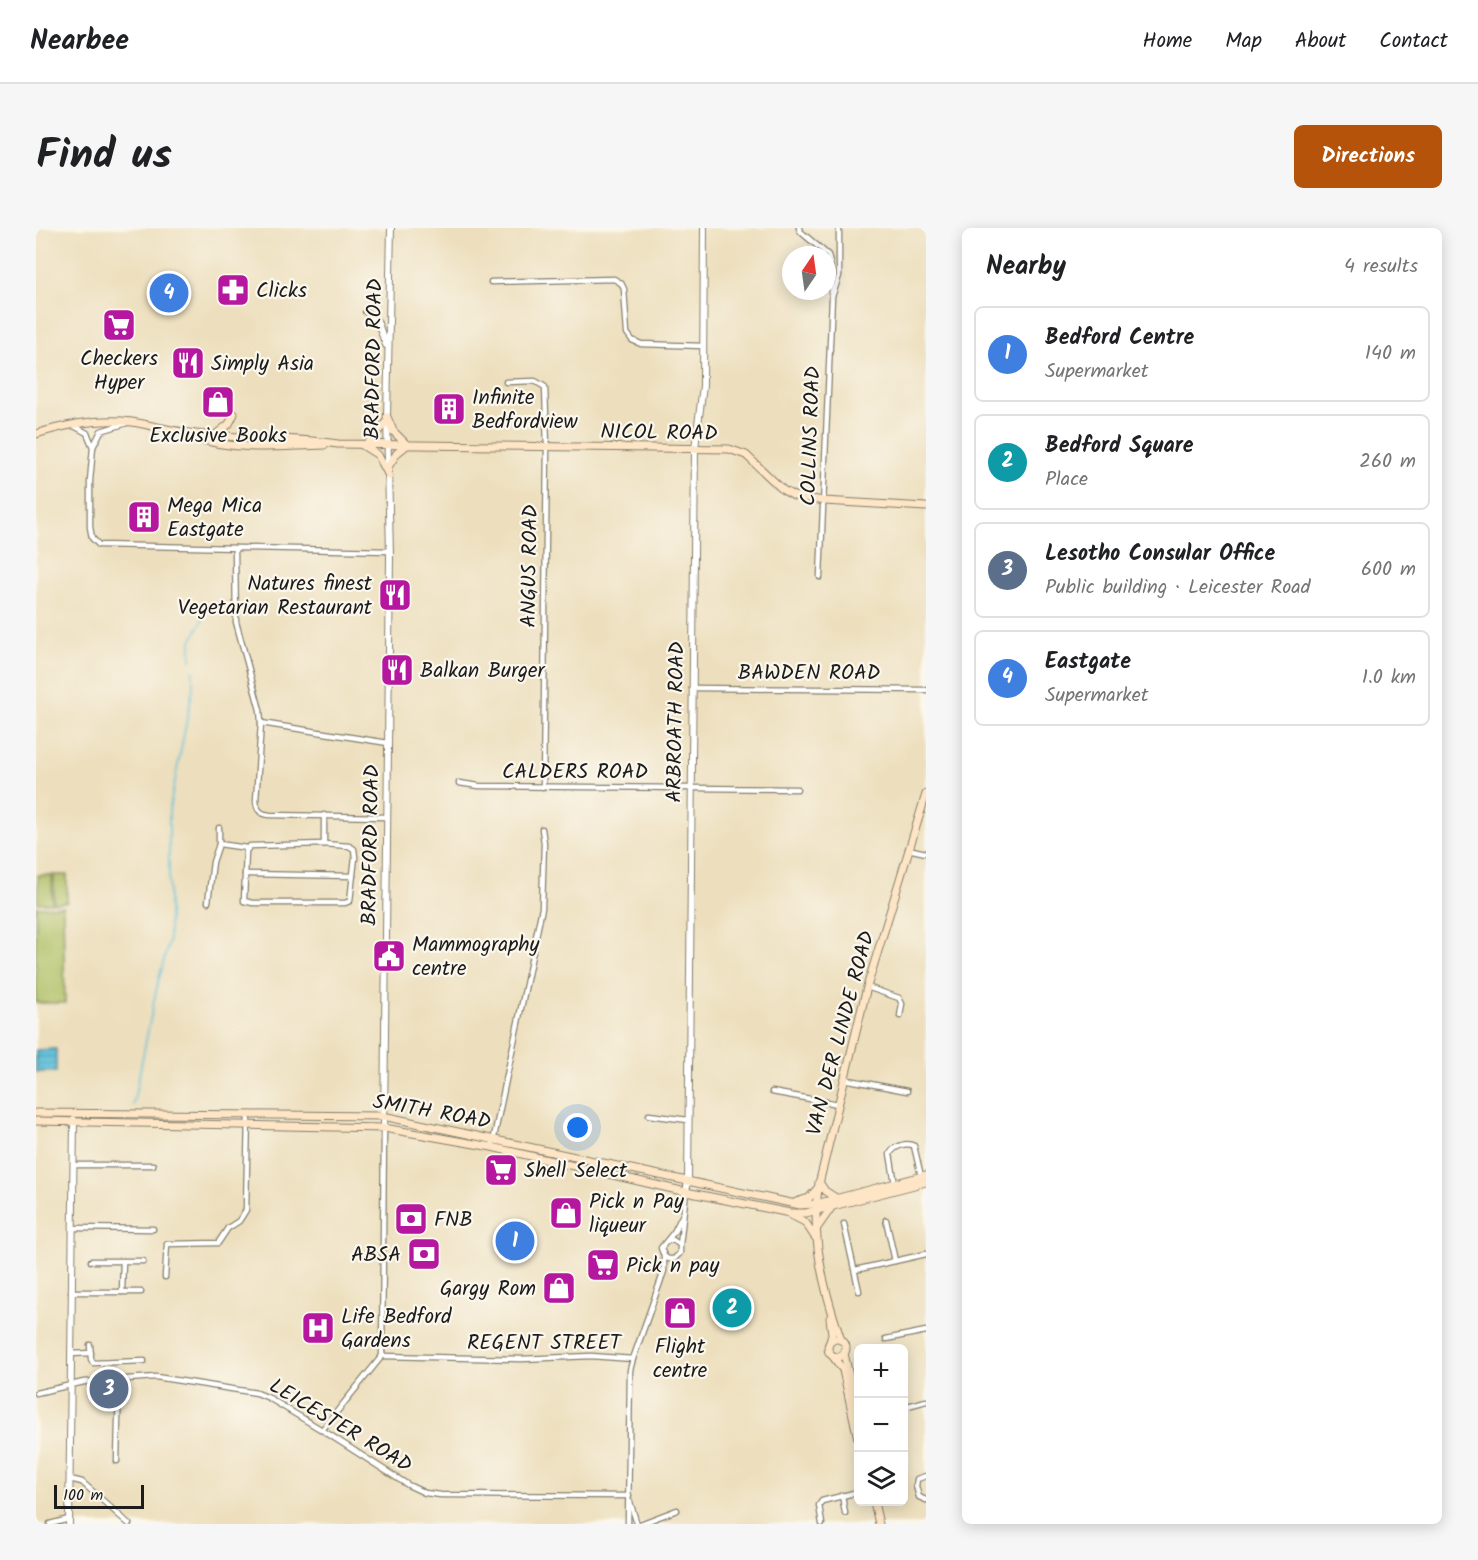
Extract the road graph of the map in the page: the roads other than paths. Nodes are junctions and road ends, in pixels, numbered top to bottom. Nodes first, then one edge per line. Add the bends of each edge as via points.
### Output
1 (390, 228) edge
2 (704, 228) edge
3 (799, 228) edge
4 (839, 228) edge
5 (818, 246) edge
6 (491, 282) dead end
7 (836, 282) edge
8 (831, 300) edge
9 (366, 312) dead end
10 (704, 346) junction
11 (388, 351) junction
12 (506, 382) dead end
13 (234, 414) dead end
14 (387, 419) junction
15 (130, 422) junction
16 (74, 426) junction
17 (178, 432) junction
18 (36, 435) edge
19 (214, 436) junction
20 (338, 444) junction
21 (363, 444) junction
22 (388, 444) junction
23 (407, 444) junction
24 (93, 447) junction
25 (547, 447) junction
26 (694, 448) junction
27 (388, 467) junction
28 (388, 476) junction
29 (824, 501) junction
30 (926, 507) edge
31 (235, 548) junction
32 (390, 551) junction
33 (820, 577) dead end
34 (692, 688) junction
35 (926, 690) edge
36 (261, 723) junction
37 (388, 743) junction
38 (459, 783) dead end
39 (543, 787) junction
40 (691, 788) junction
41 (797, 789) dead end
42 (926, 794) edge
43 (324, 815) junction
44 (386, 817) junction
45 (219, 828) dead end
46 (542, 829) dead end
47 (219, 844) junction
48 (324, 844) junction
49 (247, 848) junction
50 (908, 849) junction
51 (926, 853) edge
52 (244, 874) junction
53 (353, 876) junction
54 (208, 902) dead end
55 (867, 987) junction
56 (900, 1016) dead end
57 (844, 1079) junction
58 (907, 1091) dead end
59 (772, 1092) dead end
60 (838, 1104) junction
61 (36, 1113) edge
62 (248, 1115) junction
63 (649, 1115) dead end
64 (383, 1116) junction
65 (74, 1117) junction
66 (688, 1120) junction
67 (36, 1121) edge
68 (248, 1125) junction
69 (384, 1128) junction
70 (494, 1138) junction
71 (492, 1148) junction
72 (74, 1165) junction
73 (153, 1165) dead end
74 (924, 1179) edge
75 (688, 1181) junction
76 (818, 1185) junction
77 (895, 1186) junction
78 (686, 1192) junction
79 (834, 1202) junction
80 (787, 1203) junction
81 (815, 1207) junction
82 (778, 1210) junction
83 (682, 1216) junction
84 (886, 1220) dead end
85 (844, 1224) dead end
86 (74, 1228) junction
87 (153, 1229) dead end
88 (816, 1235) junction
89 (668, 1241) junction
90 (680, 1245) junction
91 (926, 1254) edge
92 (664, 1256) junction
93 (674, 1259) junction
94 (91, 1261) dead end
95 (123, 1261) junction
96 (895, 1261) junction
97 (143, 1262) dead end
98 (855, 1270) junction
99 (664, 1271) junction
100 (165, 1277) dead end
101 (824, 1286) junction
102 (859, 1291) dead end
103 (72, 1292) junction
104 (122, 1292) junction
105 (141, 1292) dead end
106 (926, 1331) edge
107 (841, 1340) junction
108 (886, 1340) dead end
109 (830, 1342) junction
110 (90, 1345) dead end
111 (90, 1353) junction
112 (844, 1353) junction
113 (71, 1354) junction
114 (832, 1355) junction
115 (382, 1356) junction
116 (633, 1359) junction
117 (144, 1361) dead end
118 (119, 1379) junction
119 (71, 1384) junction
120 (36, 1393) edge
121 (854, 1399) edge
122 (926, 1401) edge
123 (908, 1406) edge
124 (854, 1421) edge
125 (322, 1430) junction
126 (117, 1461) dead end
127 (926, 1476) edge
128 (70, 1479) junction
129 (854, 1493) edge
130 (842, 1495) junction
131 (629, 1498) junction
132 (926, 1500) edge
133 (875, 1506) edge
134 (677, 1510) dead end
135 (845, 1513) dead end
136 (69, 1522) edge
137 (50, 1524) edge
138 (129, 1524) edge
139 (628, 1524) edge
140 (637, 1524) edge
141 (822, 1524) edge
142 (879, 1524) edge

1 - 11 street, BRADFORD ROAD
2 - 10 street, ARBROATH ROAD
3 - 5 street
4 - 7 street
6 - 10 street via 614,279 624,289 627,333 632,340 641,344
8 - 29 street, COLLINS ROAD
9 - 11 street via 377,321
10 - 26 street, ARBROATH ROAD via 702,400
11 - 14 street, BRADFORD ROAD
12 - 25 street, ANGUS ROAD via 535,381 545,387
13 - 19 main road via 229,424
14 - 21 main road
14 - 22 street, BRADFORD ROAD
14 - 23 main road via 393,432
15 - 16 main road, NICOL ROAD
15 - 17 main road, NICOL ROAD
15 - 24 street via 101,431
16 - 18 main road, NICOL ROAD
16 - 24 street via 87,433
17 - 19 main road, NICOL ROAD
17 - 20 main road, NICOL ROAD via 213,443 242,446
19 - 20 main road, NICOL ROAD via 293,438
20 - 21 main road, NICOL ROAD
21 - 22 main road, NICOL ROAD
21 - 28 main road via 378,455
22 - 23 main road, NICOL ROAD
22 - 27 street, BRADFORD ROAD
23 - 25 main road, NICOL ROAD
23 - 27 main road
24 - 31 street via 90,527 92,538 99,545
25 - 26 main road, NICOL ROAD
25 - 39 street, ANGUS ROAD
26 - 29 main road, NICOL ROAD via 740,451 788,494
26 - 34 street, ARBROATH ROAD
27 - 28 street, BRADFORD ROAD
28 - 32 street, BRADFORD ROAD
29 - 30 main road, NICOL ROAD
29 - 33 street, COLLINS ROAD
31 - 32 street
31 - 36 street via 236,622
32 - 37 street, BRADFORD ROAD
34 - 35 street, BAWDEN ROAD
34 - 40 street, ARBROATH ROAD
36 - 37 street
36 - 43 street via 258,810 270,815
37 - 44 street, BRADFORD ROAD
38 - 39 street, CALDERS ROAD
39 - 40 street, CALDERS ROAD
40 - 41 street, CALDERS ROAD
40 - 66 street, ARBROATH ROAD
42 - 50 main road, VAN DER LINDE ROAD
43 - 44 street
43 - 48 street
44 - 64 street, BRADFORD ROAD
45 - 47 street
46 - 70 street via 542,908
47 - 49 street
47 - 54 street
48 - 49 street
48 - 53 street via 354,849
49 - 52 street
50 - 51 street
50 - 55 main road, VAN DER LINDE ROAD
52 - 53 street
52 - 53 street via 244,901 253,903 347,903 351,899
55 - 56 street via 899,998
55 - 57 main road, VAN DER LINDE ROAD
57 - 58 street
57 - 60 main road, VAN DER LINDE ROAD
59 - 60 street
60 - 76 main road, VAN DER LINDE ROAD
61 - 65 main road, SMITH ROAD
62 - 64 main road, SMITH ROAD
62 - 65 main road, SMITH ROAD
62 - 68 street
63 - 66 street
64 - 69 street, BRADFORD ROAD
64 - 70 main road, SMITH ROAD
65 - 67 main road, SMITH ROAD
65 - 68 main road, SMITH ROAD
65 - 72 street
66 - 75 street, ARBROATH ROAD
68 - 69 main road, SMITH ROAD
68 - 100 street via 246,1210 218,1243 167,1244
69 - 71 main road, SMITH ROAD
69 - 115 street, BRADFORD ROAD
70 - 71 street
70 - 75 main road, SMITH ROAD
71 - 78 main road, SMITH ROAD
72 - 73 street
72 - 86 street
74 - 77 main road
74 - 77 street via 916,1149 906,1144 890,1154
75 - 78 street, ARBROATH ROAD
75 - 80 main road, SMITH ROAD
76 - 79 main road
76 - 80 main road via 806,1199
76 - 81 main road, VAN DER LINDE ROAD
77 - 79 main road
78 - 82 main road, SMITH ROAD
78 - 83 street, ARBROATH ROAD
79 - 81 main road
79 - 88 main road
80 - 81 main road, SMITH ROAD
81 - 82 main road, SMITH ROAD via 798,1213
81 - 88 main road, VAN DER LINDE ROAD
82 - 88 main road via 801,1219
83 - 89 street, ARBROATH ROAD
83 - 90 street, ARBROATH ROAD
84 - 96 street
85 - 98 street
86 - 87 street
86 - 103 street
88 - 101 main road, VAN DER LINDE ROAD
89 - 90 street
89 - 92 street via 661,1248
90 - 93 street via 680,1253
91 - 96 street
92 - 93 street
92 - 99 street
93 - 99 street
94 - 95 street
95 - 97 street
95 - 104 street
96 - 98 street
98 - 102 street
99 - 116 street
101 - 107 main road, VAN DER LINDE ROAD
101 - 109 main road, VAN DER LINDE ROAD via 832,1330
103 - 104 street
103 - 113 street
104 - 105 street
106 - 108 street
107 - 109 main road
107 - 112 main road
109 - 114 main road
110 - 111 street
111 - 113 street
111 - 117 street via 95,1363
112 - 114 main road
112 - 121 main road
113 - 119 street
114 - 124 main road via 843,1371
115 - 116 street, REGENT STREET
115 - 125 street
116 - 131 street
118 - 119 street, LEICESTER ROAD
118 - 125 street, LEICESTER ROAD via 163,1377 257,1393
118 - 126 street
119 - 120 street, LEICESTER ROAD
119 - 128 street
122 - 123 street
125 - 131 street, LEICESTER ROAD via 430,1495
127 - 132 street via 917,1479 916,1486 919,1497
128 - 136 street
128 - 138 street via 82,1482
129 - 130 street
130 - 135 street
130 - 141 street via 819,1505
131 - 139 street
131 - 140 street
133 - 142 main road
134 - 140 street
136 - 137 street

